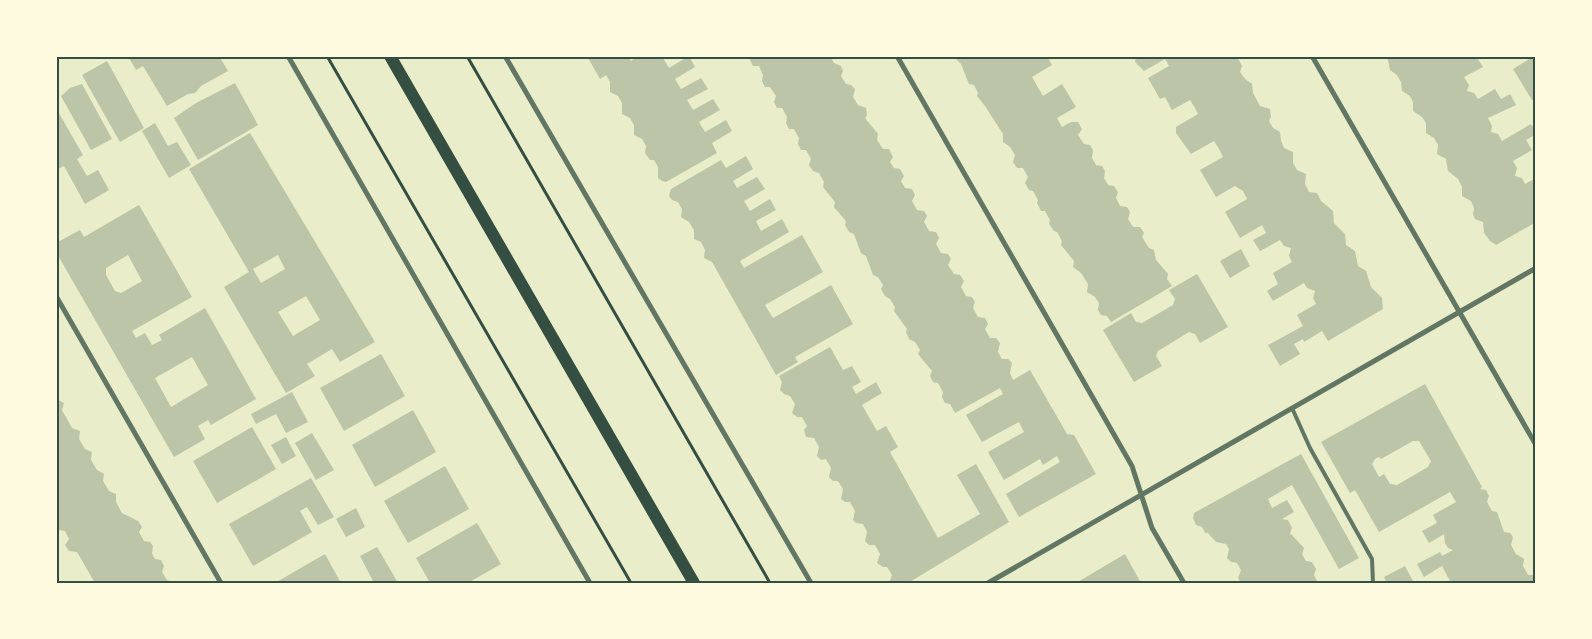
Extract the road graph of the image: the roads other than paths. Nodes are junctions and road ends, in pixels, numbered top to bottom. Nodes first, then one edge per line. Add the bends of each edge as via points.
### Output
1 (288, 56) edge
2 (390, 56) edge
3 (505, 56) edge
4 (897, 56) edge
5 (1312, 56) edge
6 (1536, 268) edge
7 (56, 296) edge
8 (1459, 312) junction
9 (1292, 408) junction
10 (1536, 445) edge
11 (1142, 494) junction
12 (221, 583) edge
13 (590, 583) edge
14 (694, 583) edge
15 (811, 583) edge
16 (988, 583) edge
17 (1184, 583) edge
18 (1372, 583) edge

1 - 13 street
2 - 14 main road
3 - 15 street
4 - 11 street via 1132,466
5 - 8 street
6 - 8 street
7 - 12 street
8 - 9 street
8 - 10 street
9 - 11 street
9 - 18 lane via 1310,448 1372,559
11 - 16 street
11 - 17 street via 1152,528

